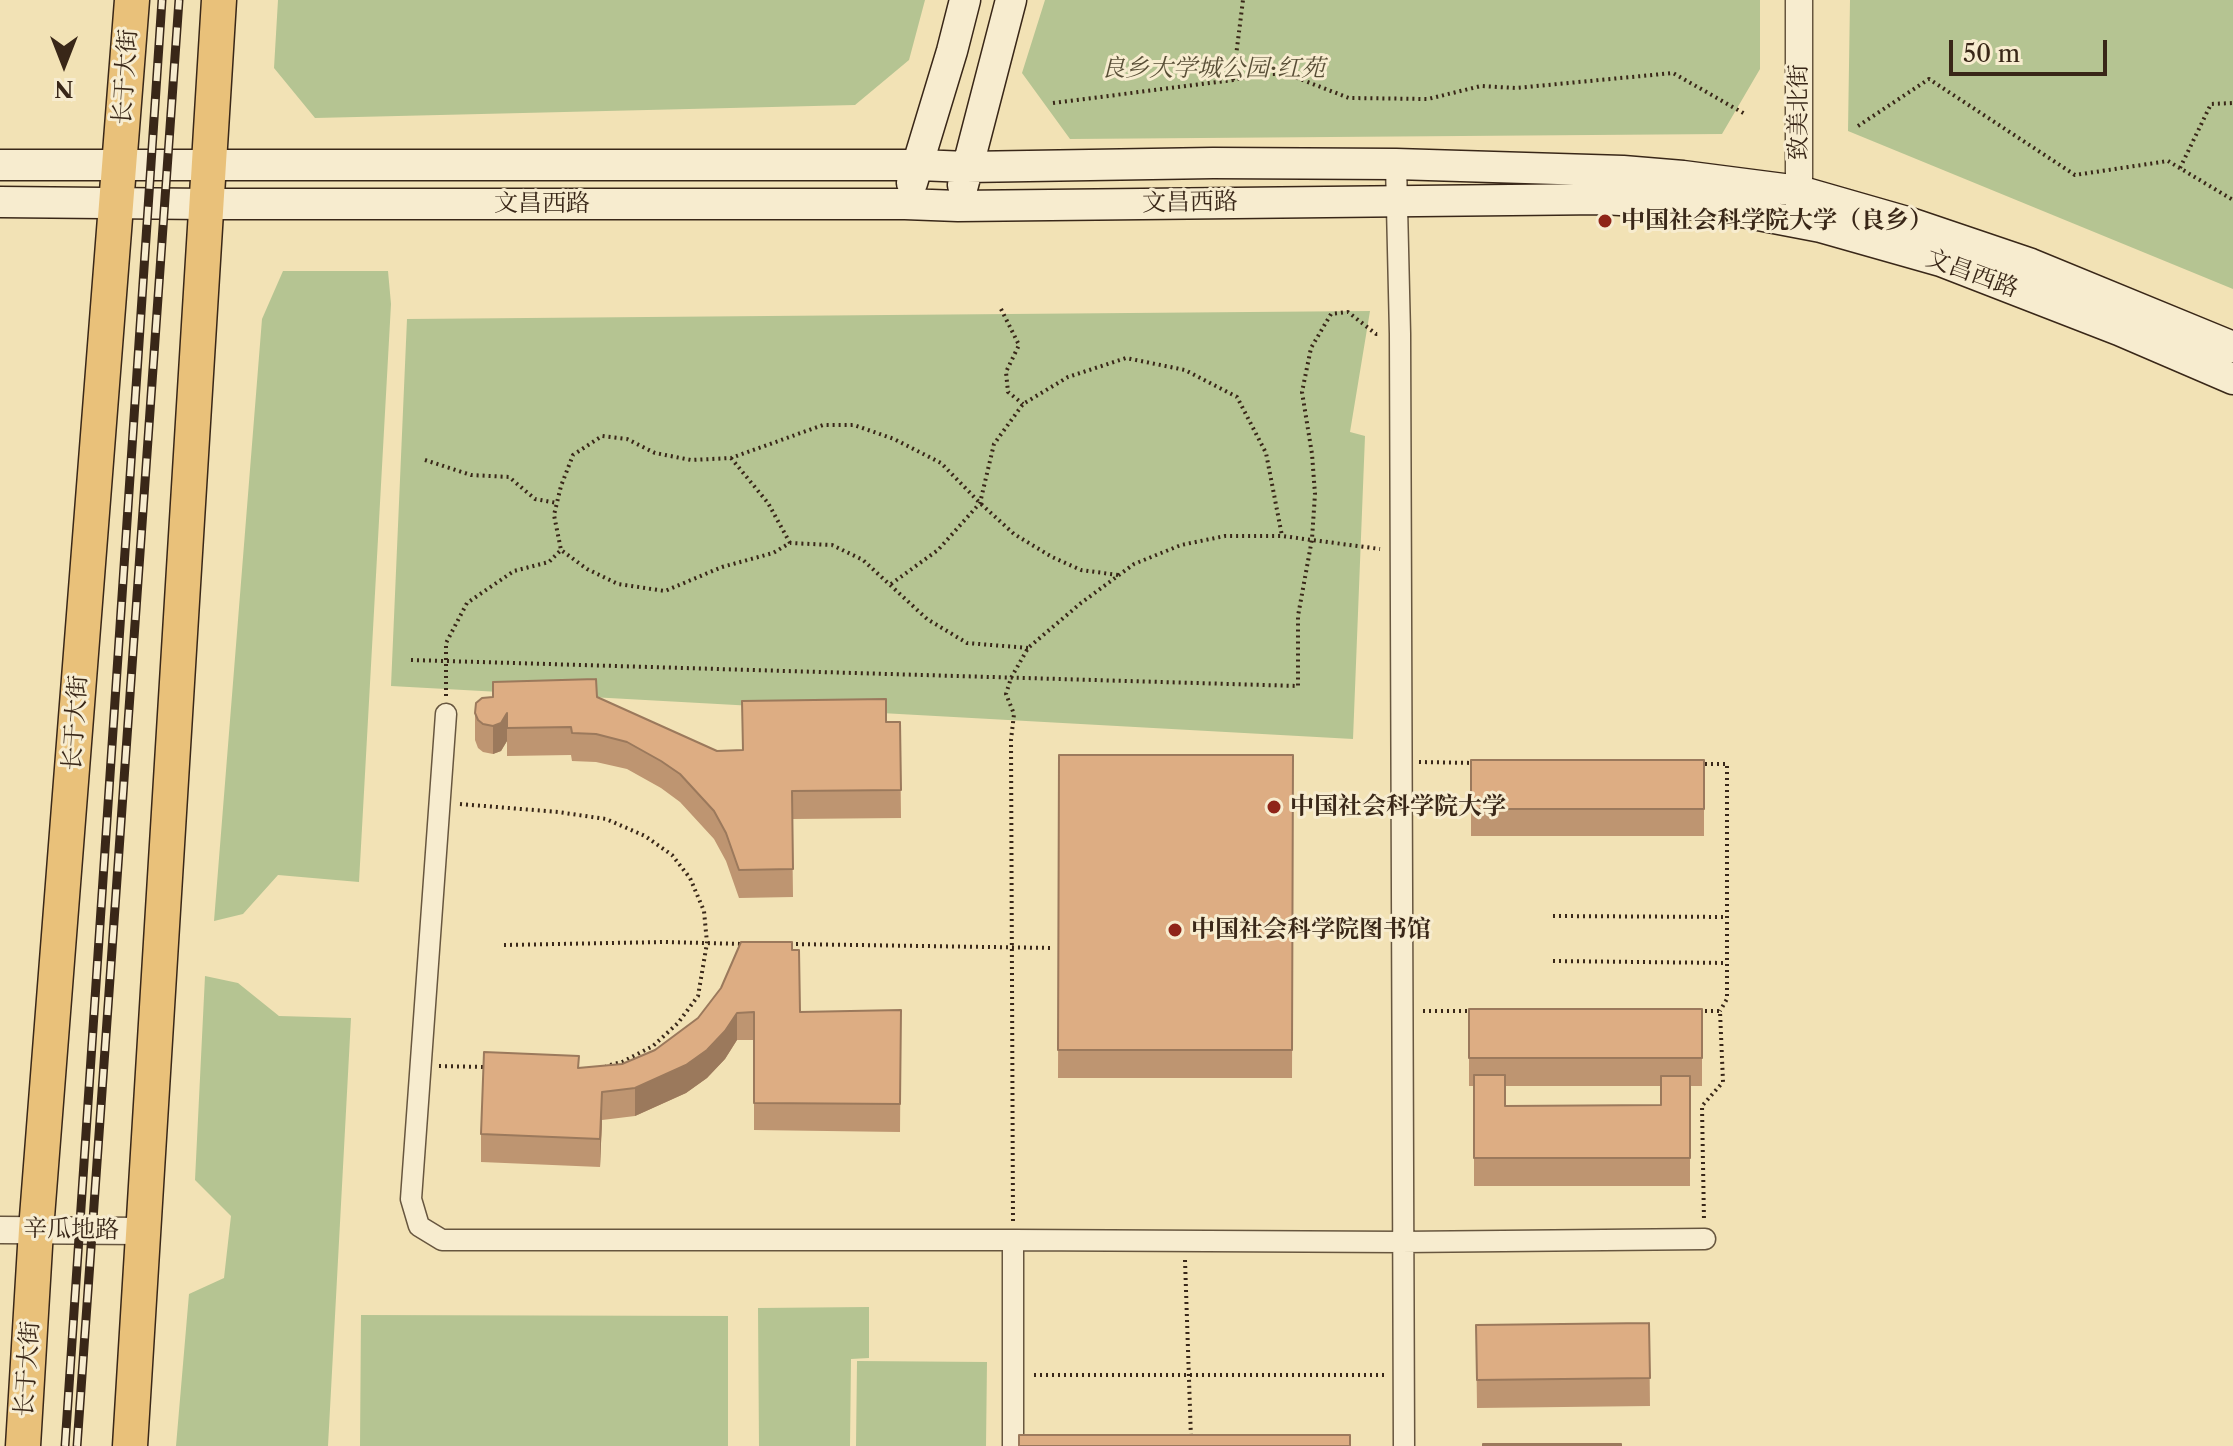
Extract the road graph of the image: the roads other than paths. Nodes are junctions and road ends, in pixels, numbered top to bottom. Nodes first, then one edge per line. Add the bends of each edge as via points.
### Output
1 (132, 0) edge
2 (219, 0) edge
3 (965, 0) edge
4 (1011, 0) edge
5 (1799, 0) edge
6 (210, 164) junction
7 (1396, 164) junction
8 (0, 165) edge
9 (119, 165) junction
10 (919, 165) junction
11 (967, 167) junction
12 (1799, 191) junction
13 (1397, 201) junction
14 (0, 202) edge
15 (116, 203) junction
16 (207, 204) junction
17 (905, 204) junction
18 (958, 206) junction
19 (1799, 223) junction
20 (2233, 347) edge
21 (2233, 379) edge
22 (446, 714) road end
23 (0, 1230) edge
24 (36, 1230) junction
25 (143, 1231) junction
26 (1705, 1239) road end
27 (1013, 1240) junction
28 (1402, 1242) junction
29 (23, 1446) edge
30 (130, 1446) edge
31 (1013, 1446) edge
32 (1404, 1446) edge

1 - 9 main road, 长于大街
2 - 6 main road
3 - 10 main road
4 - 11 main road
5 - 12 street, 致美北街
6 - 9 main road, 文昌西路
6 - 10 main road, 文昌西路
6 - 16 main road
7 - 11 main road, 文昌西路
7 - 12 main road, 文昌西路 via 1623,171
7 - 13 street
8 - 9 main road, 文昌西路
9 - 15 main road, 长于大街
10 - 11 main road, 文昌西路
10 - 17 main road
11 - 18 main road
12 - 19 street, 致美北街
12 - 20 main road, 文昌西路 via 2031,264
13 - 18 main road, 文昌西路
13 - 19 main road, 文昌西路 via 1603,199 1706,205
13 - 28 street
14 - 15 main road, 文昌西路
15 - 16 main road, 文昌西路
15 - 24 main road, 长于大街
16 - 17 main road, 文昌西路
16 - 25 main road
17 - 18 main road, 文昌西路
19 - 21 main road, 文昌西路 via 1941,261
22 - 27 street via 411,1199 419,1226 442,1240
23 - 24 street, 辛瓜地路
24 - 25 street, 辛瓜地路
24 - 29 main road, 长于大街
25 - 30 main road
26 - 28 street
27 - 28 street
27 - 31 street
28 - 32 street

